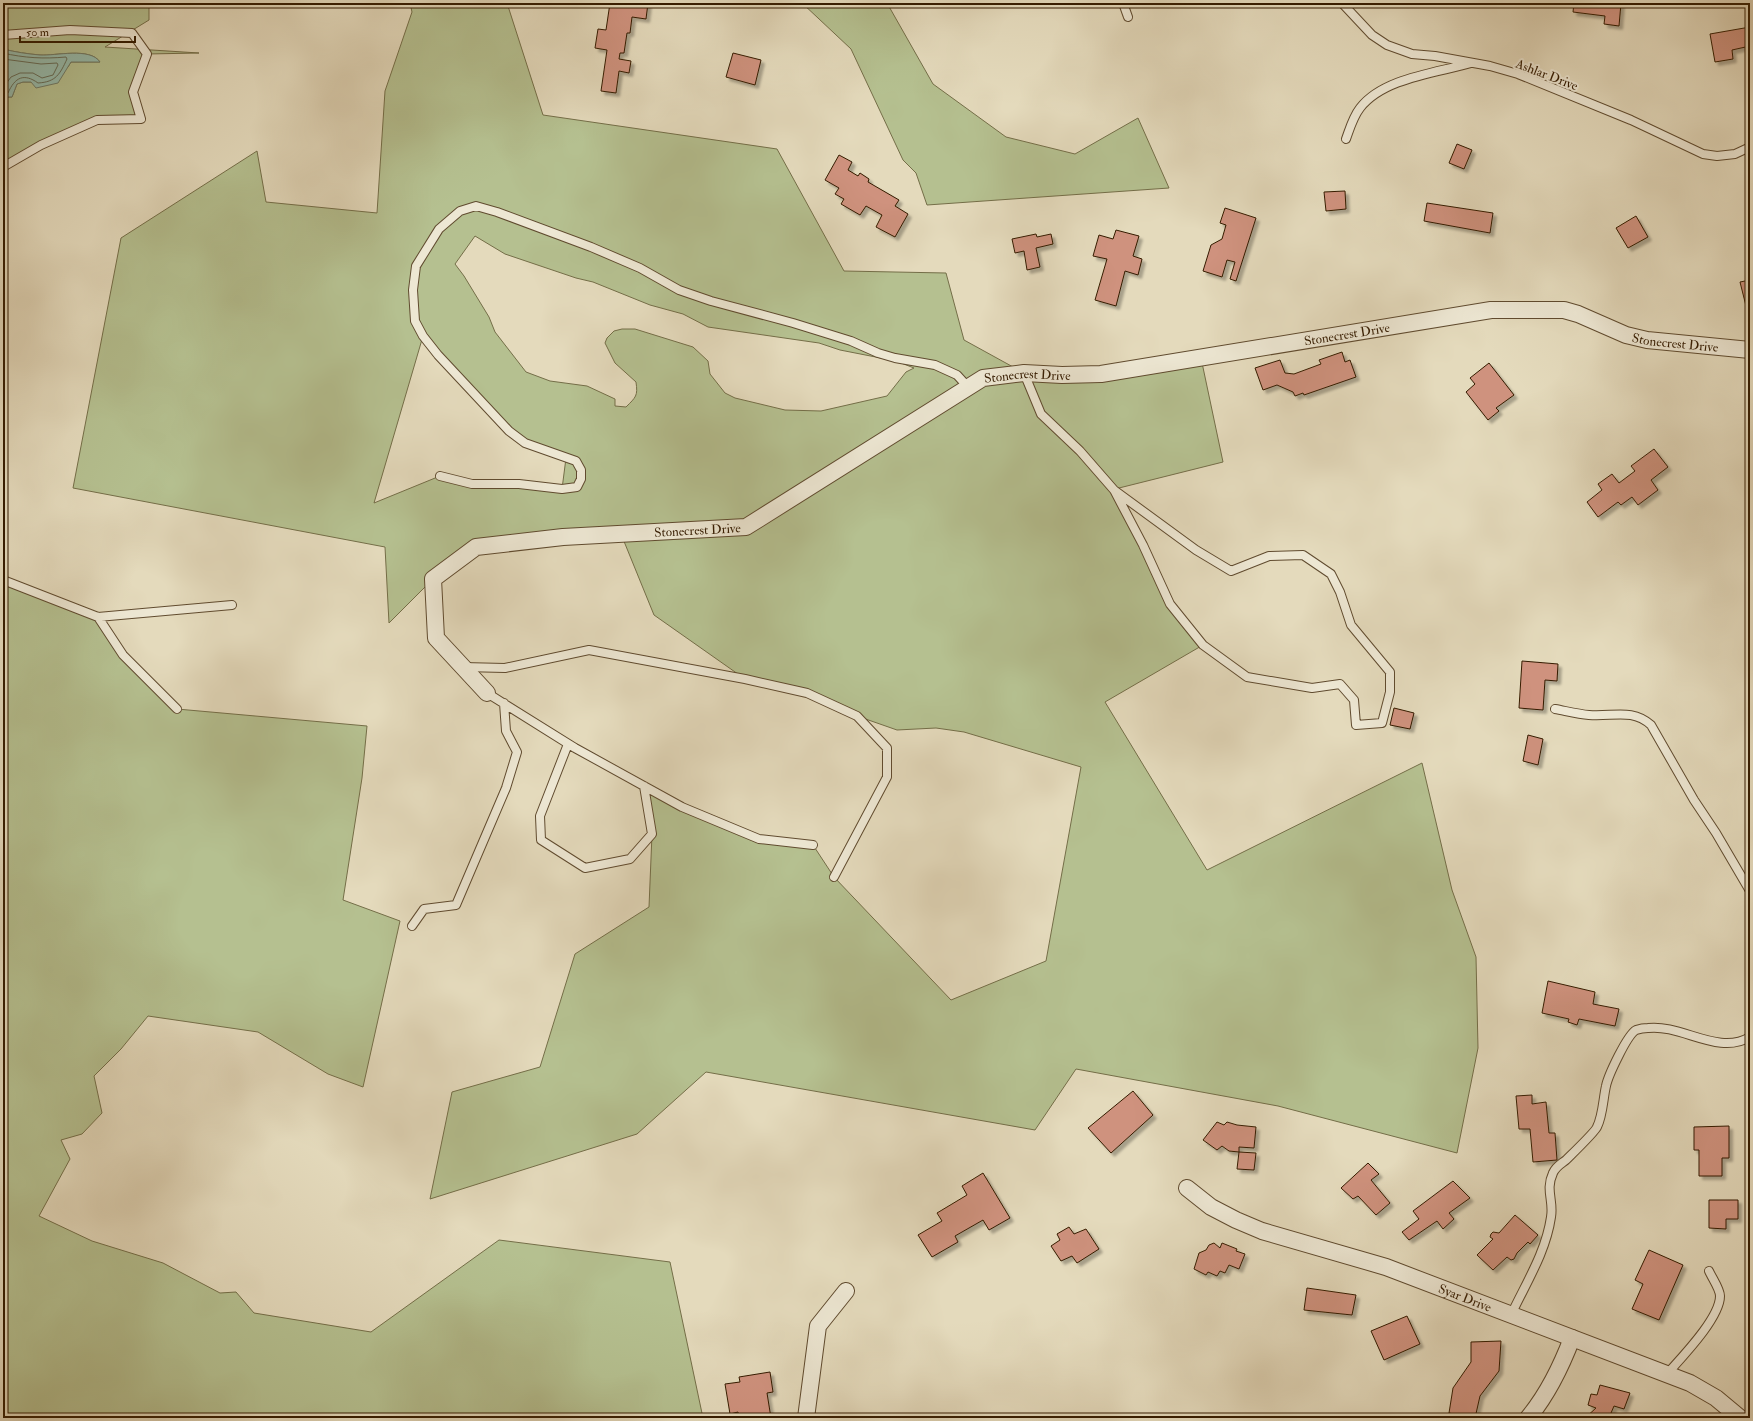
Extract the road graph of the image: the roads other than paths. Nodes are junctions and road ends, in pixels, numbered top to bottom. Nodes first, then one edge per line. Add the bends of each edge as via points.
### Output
1 (1123, 3) edge
2 (1342, 3) edge
3 (1128, 16) dead end
4 (3, 35) edge
5 (1474, 63) junction
6 (1346, 139) dead end
7 (1750, 147) edge
8 (3, 167) edge
9 (1750, 350) edge
10 (1024, 373) junction
11 (968, 387) junction
12 (440, 476) dead end
13 (1114, 490) junction
14 (3, 580) edge
15 (232, 605) dead end
16 (98, 617) junction
17 (462, 667) junction
18 (487, 693) joint
19 (504, 704) junction
20 (177, 709) dead end
21 (1555, 709) dead end
22 (568, 744) junction
23 (644, 786) junction
24 (813, 846) dead end
25 (834, 877) dead end
26 (1750, 891) edge
27 (412, 926) dead end
28 (1750, 1037) edge
29 (1187, 1188) dead end
30 (1709, 1271) dead end
31 (846, 1291) dead end
32 (1511, 1315) junction
33 (1572, 1338) junction
34 (1667, 1374) junction
35 (806, 1418) edge
36 (1528, 1418) edge
37 (1740, 1418) edge

1 - 3 lane
2 - 5 lane, Ashlar Drive via 1372,35 1387,45 1412,54
4 - 8 lane via 70,30 132,33 146,54 133,92 140,119 97,120 41,145
5 - 6 lane via 1415,78 1387,87 1373,95 1360,108
5 - 7 lane, Ashlar Drive via 1518,74 1631,120 1703,154 1735,154
9 - 10 street, Stonecrest Drive via 1648,340 1626,335 1564,310 1491,310 1101,374 1062,376
10 - 11 street, Stonecrest Drive via 983,378
10 - 13 lane via 1041,414 1080,451
11 - 12 lane via 957,375 935,365 878,353 851,341 793,323 711,302 679,290 640,268 592,247 476,206 460,210 439,229 416,266 413,290 415,321 438,355 509,431 525,443 576,461 581,470 581,479 577,487 562,490 519,484 472,484
11 - 17 street, Stonecrest Drive via 746,527 563,537 476,547 433,579 436,638
13 - 13 lane via 1170,604 1203,645 1246,677 1312,688 1340,684 1354,700 1356,725 1382,723 1390,692 1390,672 1351,625 1331,574 1303,555 1269,556 1231,571 1196,550
14 - 16 lane
15 - 16 lane
16 - 20 lane via 123,655
17 - 18 street, Stonecrest Drive
17 - 25 lane via 505,668 589,650 807,693 857,716 887,748 887,777
18 - 19 lane
19 - 22 lane
19 - 27 lane via 506,731 517,752 506,788 456,905 424,909
21 - 26 lane via 1589,715 1631,714 1643,718 1651,725
22 - 23 lane
22 - 23 lane via 540,816 541,840 585,868 630,859 652,834
23 - 24 lane via 682,807 758,839
28 - 32 lane via 1744,1041 1724,1044 1657,1027 1643,1028 1632,1034 1606,1084 1597,1127 1554,1172 1549,1186 1552,1216 1547,1233 1531,1276
29 - 32 street, Syar Drive via 1211,1207 1262,1231 1386,1267
30 - 34 lane via 1720,1295 1719,1305 1700,1336
31 - 35 street via 818,1326
32 - 33 street, Syar Drive
33 - 34 street, Syar Drive
33 - 36 street via 1560,1369 1539,1405
34 - 37 street, Syar Drive via 1690,1383 1716,1398

